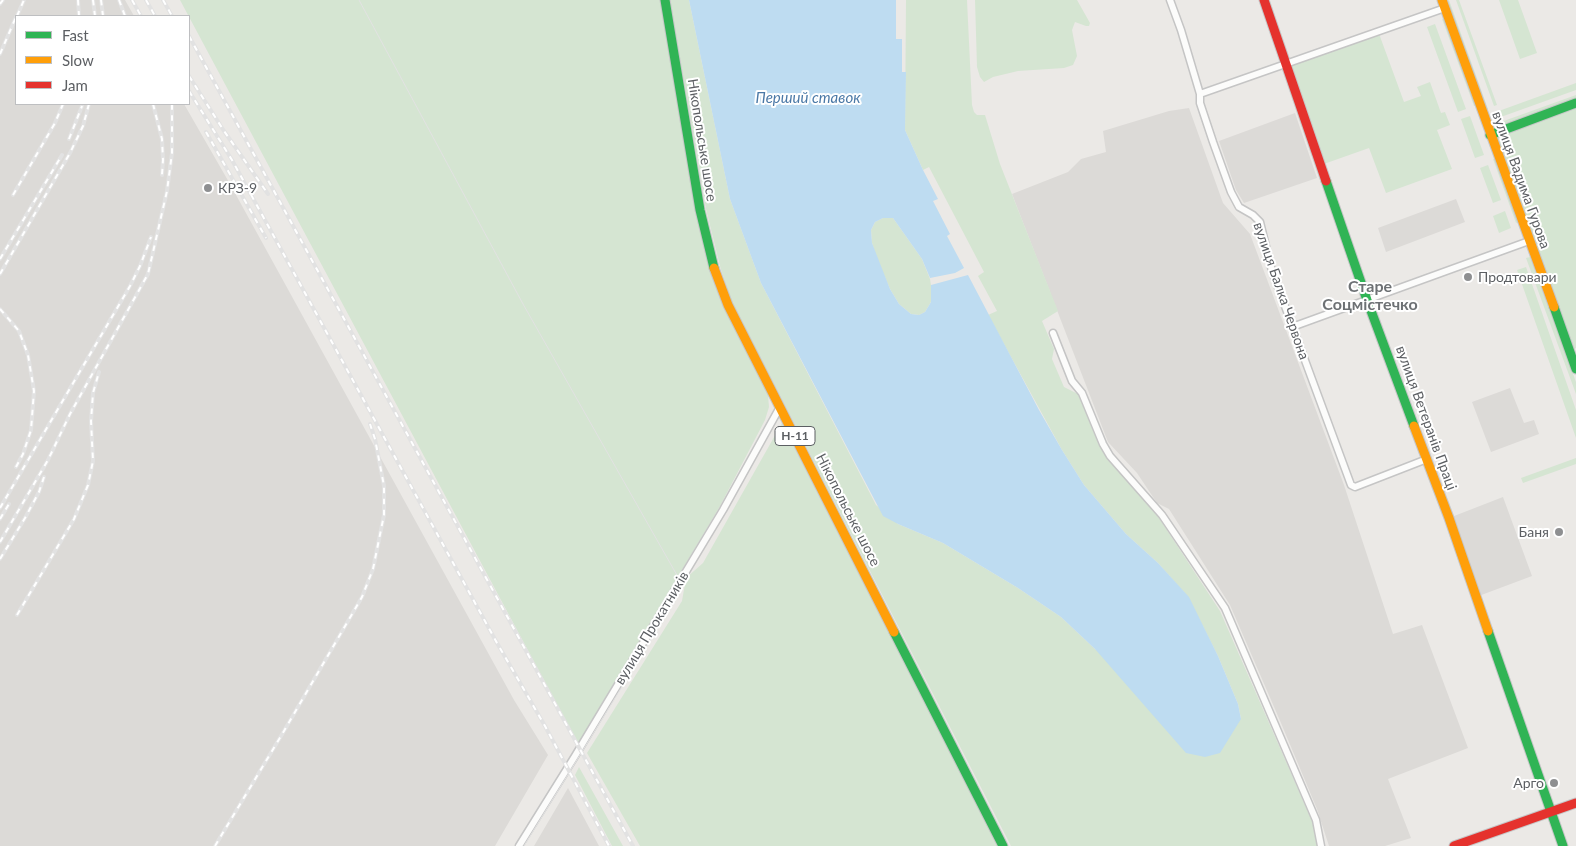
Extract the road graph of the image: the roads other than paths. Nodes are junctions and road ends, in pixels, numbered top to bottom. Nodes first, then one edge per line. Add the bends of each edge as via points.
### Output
1 (665, 0) edge
2 (1170, 0) edge
3 (1264, 0) edge
4 (1444, 4) edge
5 (1286, 64) junction
6 (1200, 94) junction
7 (1576, 104) edge
8 (1490, 134) junction
9 (1529, 241) junction
10 (1367, 300) junction
11 (1292, 327) junction
12 (1053, 333) dead end
13 (1573, 349) edge
14 (1576, 369) edge
15 (780, 407) junction
16 (1427, 459) junction
17 (1576, 803) edge
18 (1551, 812) junction
19 (519, 846) edge
20 (1003, 846) edge
21 (1321, 846) edge
22 (1454, 846) edge
23 (1563, 846) edge

1 - 15 street, Нікопольське шосе / Н-11 via 700,210 715,271 728,304
2 - 6 street, вулиця Балка Червона
3 - 5 street, вулиця Ветеранів Праці
4 - 5 street
4 - 8 street, вулиця Вадима Гурова
5 - 6 street
5 - 10 street, вулиця Ветеранів Праці
6 - 11 street, вулиця Балка Червона via 1231,192 1239,207 1260,222 1272,272
7 - 8 street
8 - 9 street, вулиця Вадима Гурова
9 - 10 street
9 - 13 street, вулиця Вадима Гурова
10 - 11 street
10 - 16 street, вулиця Ветеранів Праці
11 - 16 street, вулиця Балка Червона via 1351,485 1355,487
12 - 21 street via 1102,444 1162,515 1225,608 1316,820
13 - 14 street, вулиця Вадима Гурова
15 - 19 street, вулиця Прокатників via 723,510
15 - 20 street, Нікопольське шосе / Н-11
16 - 18 street, вулиця Ветеранів Праці
17 - 18 street
18 - 22 street
18 - 23 street, вулиця Ветеранів Праці

